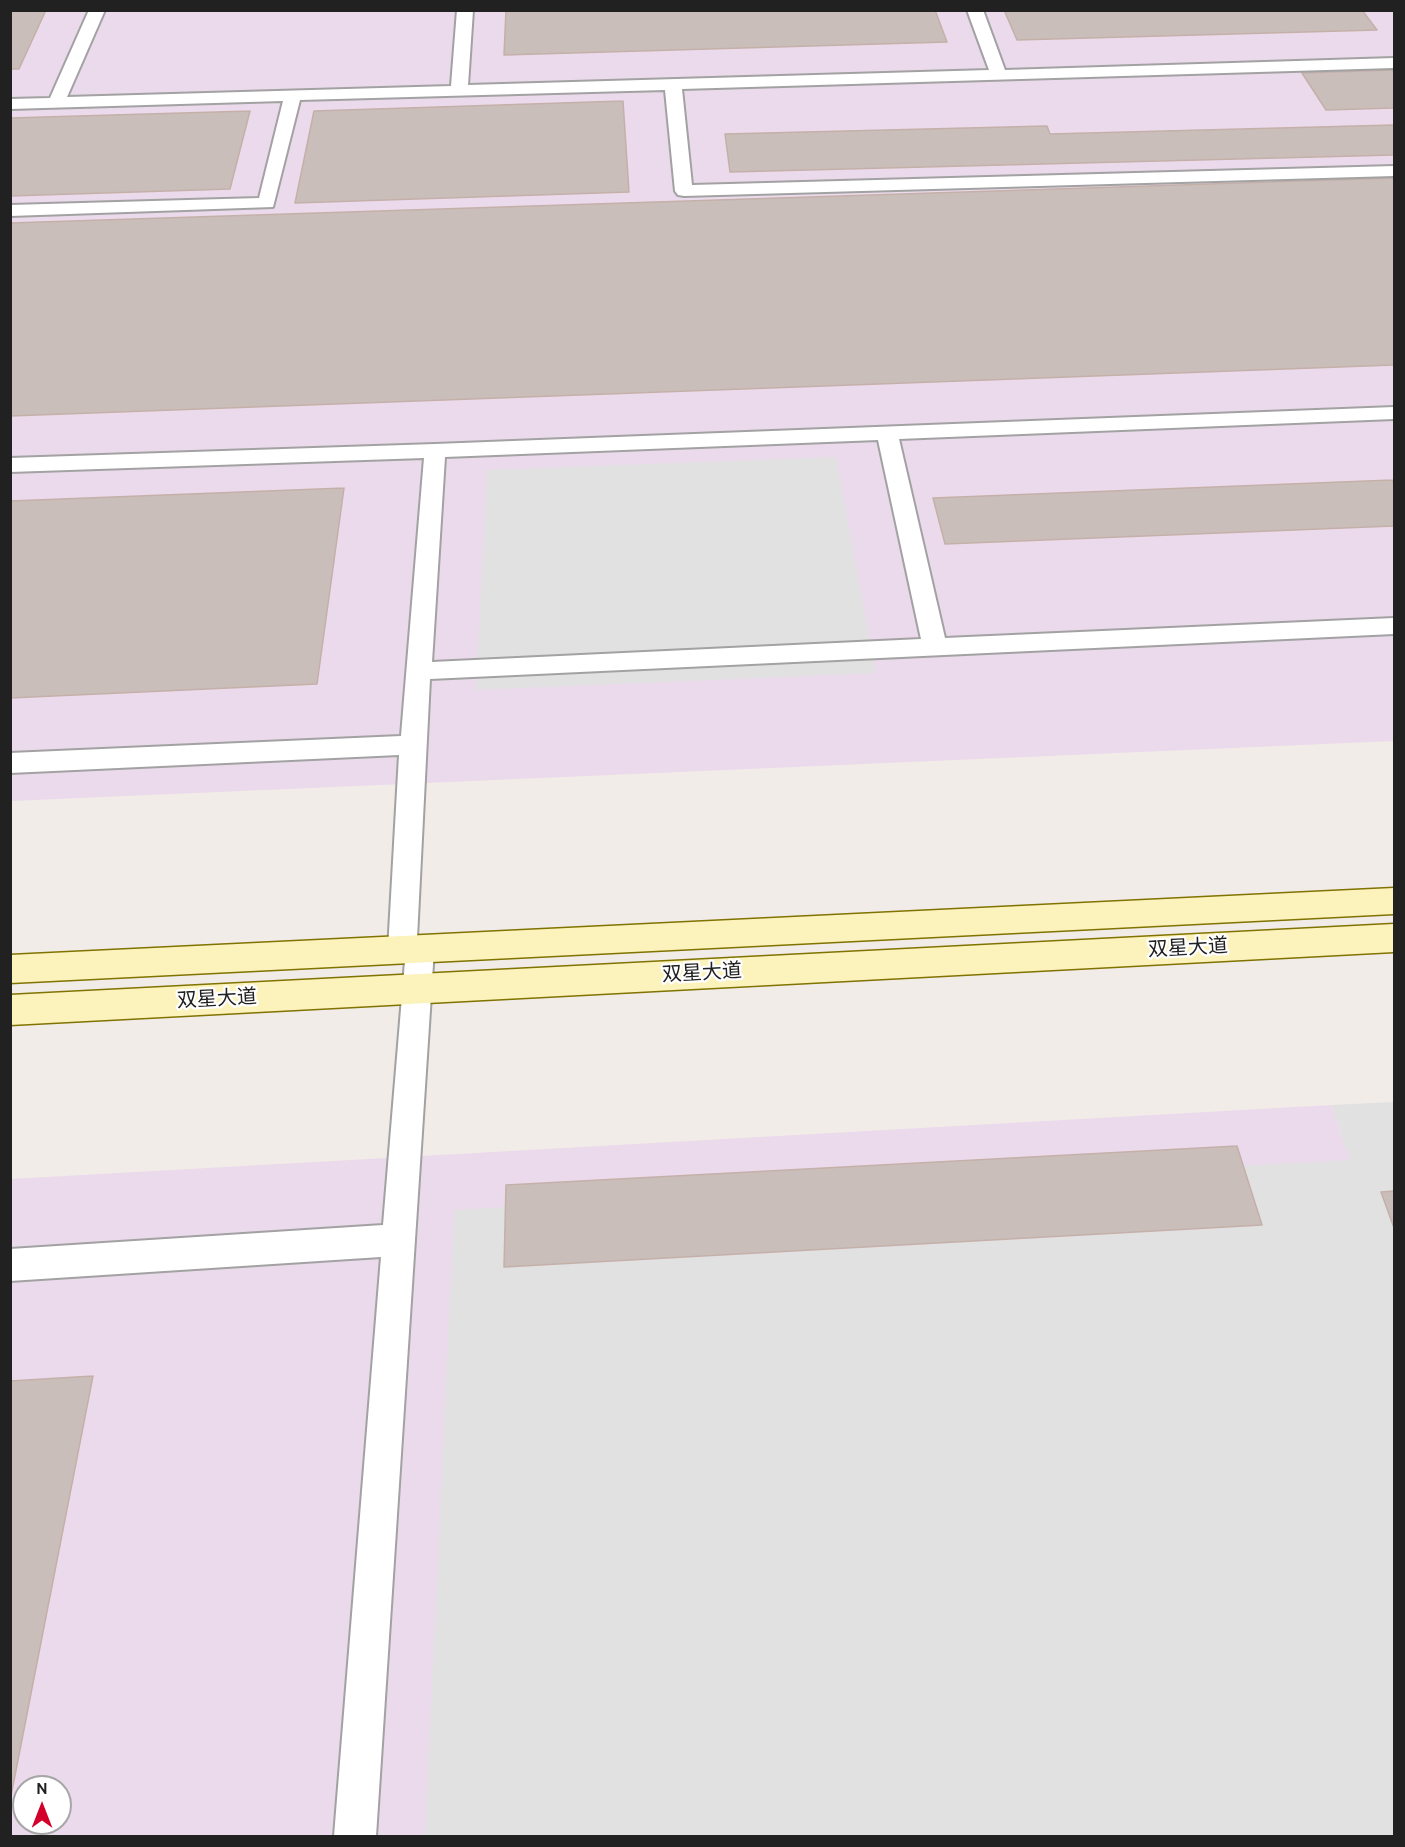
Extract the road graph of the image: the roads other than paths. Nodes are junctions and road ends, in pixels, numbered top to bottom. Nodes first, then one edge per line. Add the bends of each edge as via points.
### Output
1 (97, 10) edge
2 (465, 10) edge
3 (975, 10) edge
4 (1395, 63) edge
5 (999, 75) junction
6 (673, 84) junction
7 (459, 91) junction
8 (293, 96) junction
9 (57, 102) junction
10 (10, 104) edge
11 (1395, 171) edge
12 (10, 211) edge
13 (1395, 413) edge
14 (887, 433) junction
15 (435, 451) junction
16 (10, 465) edge
17 (1395, 626) edge
18 (935, 647) junction
19 (419, 671) junction
20 (412, 745) junction
21 (10, 763) edge
22 (1395, 901) edge
23 (1395, 938) edge
24 (411, 950) junction
25 (10, 969) edge
26 (417, 988) junction
27 (10, 1010) edge
28 (398, 1240) junction
29 (10, 1265) edge
30 (355, 1836) edge

1 - 9 lane
2 - 7 lane
3 - 5 lane
4 - 5 lane
5 - 6 lane
6 - 7 lane
6 - 11 lane via 684,191
7 - 8 lane
8 - 9 lane
8 - 12 lane via 267,203
9 - 10 lane
13 - 14 lane
14 - 15 lane
14 - 18 lane
15 - 16 lane
15 - 19 lane
17 - 18 lane
18 - 19 lane
19 - 20 lane
20 - 21 lane
20 - 24 lane
22 - 24 street, 双星大道
23 - 26 street, 双星大道
24 - 25 street, 双星大道
24 - 26 lane
26 - 27 street, 双星大道
26 - 28 lane
28 - 29 lane
28 - 30 lane

